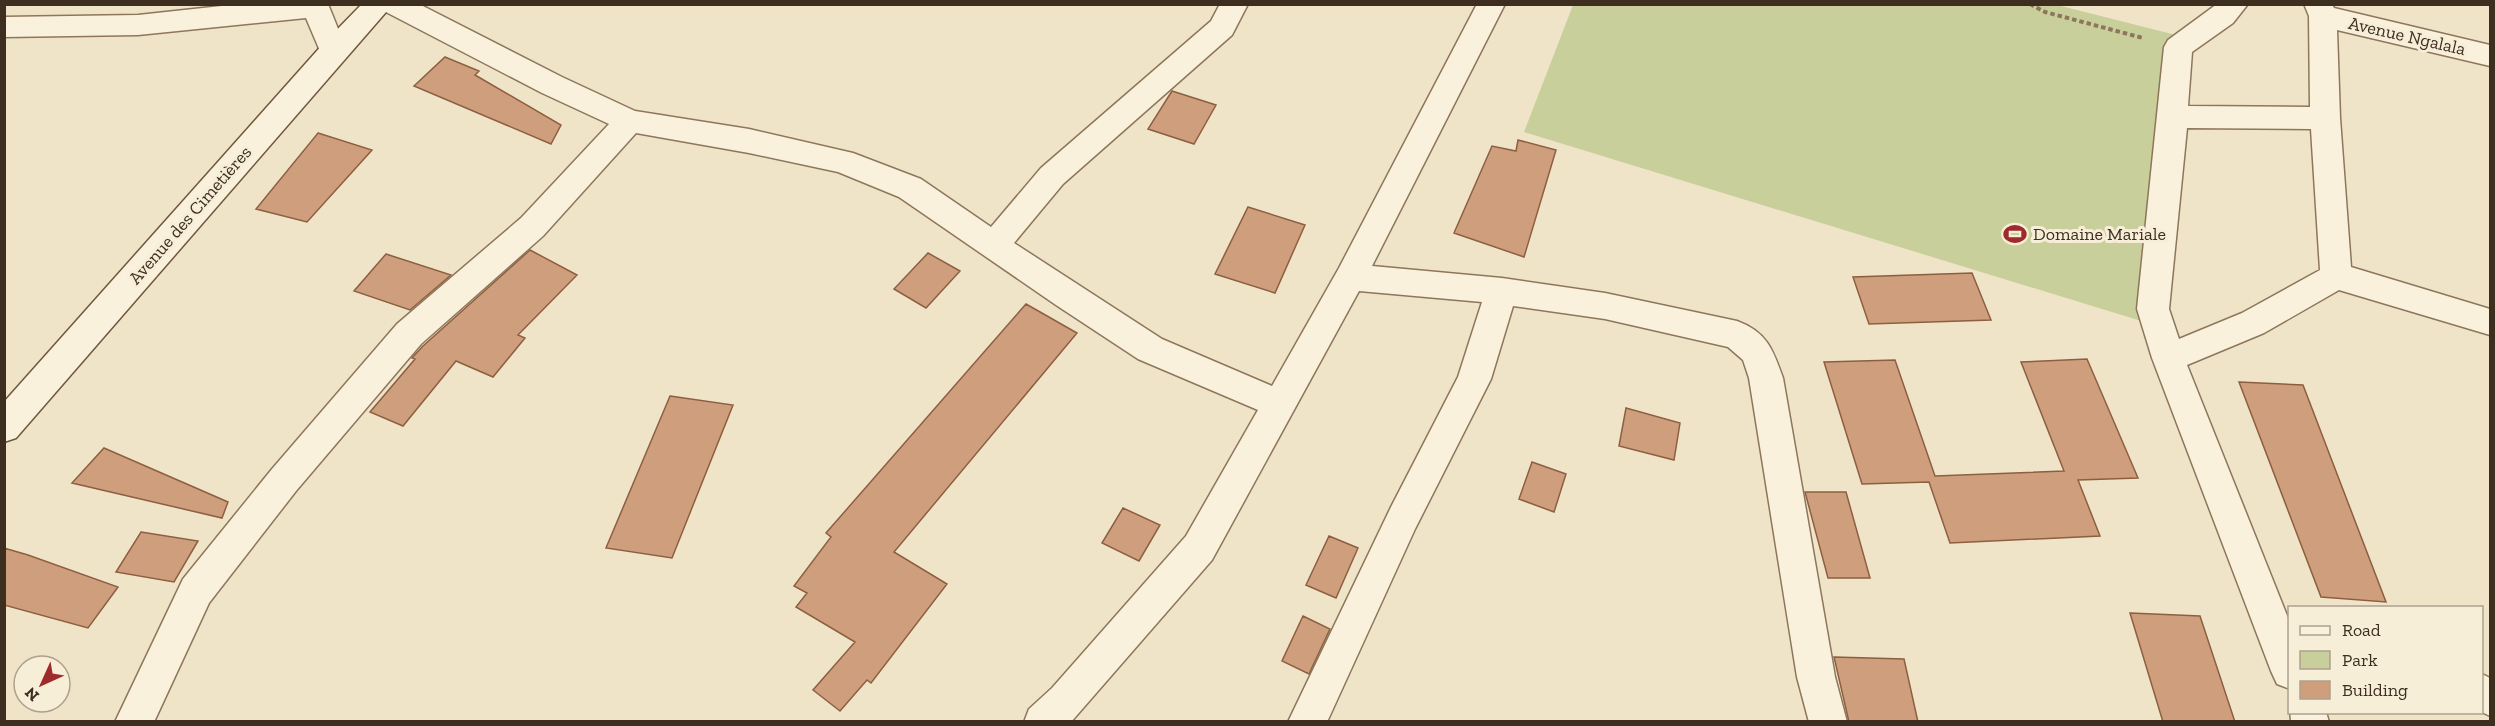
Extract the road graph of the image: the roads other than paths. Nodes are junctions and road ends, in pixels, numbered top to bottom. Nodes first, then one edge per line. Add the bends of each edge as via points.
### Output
1 (379, 4) edge
2 (394, 4) edge
3 (1234, 4) edge
4 (1491, 4) edge
5 (2234, 4) edge
6 (315, 6) edge
7 (2320, 10) edge
8 (4, 27) edge
9 (333, 51) junction
10 (2490, 55) edge
11 (2173, 117) junction
12 (2325, 118) junction
13 (630, 121) junction
14 (994, 245) junction
15 (2336, 276) junction
16 (1350, 277) junction
17 (1502, 291) junction
18 (2490, 322) edge
19 (2168, 358) junction
20 (1281, 405) junction
21 (4, 427) edge
22 (2278, 620) edge
23 (2288, 666) edge
24 (134, 722) edge
25 (1043, 722) edge
26 (1307, 722) edge
27 (1828, 722) edge

1 - 9 street, Avenue des Cimetières
2 - 13 street
3 - 14 street via 1222,28 1052,177
4 - 16 street
5 - 11 street via 2178,47
6 - 8 street via 138,25
6 - 9 street
7 - 10 street, Avenue Ngalala
7 - 12 street
9 - 21 street, Avenue des Cimetières
11 - 12 street
11 - 19 street via 2153,309
12 - 15 street
13 - 14 street via 843,162 910,188
13 - 24 street via 532,227 409,334 284,480 196,591
14 - 20 street via 1150,349
15 - 18 street
15 - 19 street via 2253,323
16 - 17 street
16 - 20 street
17 - 26 street via 1474,379
17 - 27 street via 1605,306 1737,335 1757,352 1766,378 1816,677
19 - 22 street
20 - 25 street via 1199,548
22 - 23 street

